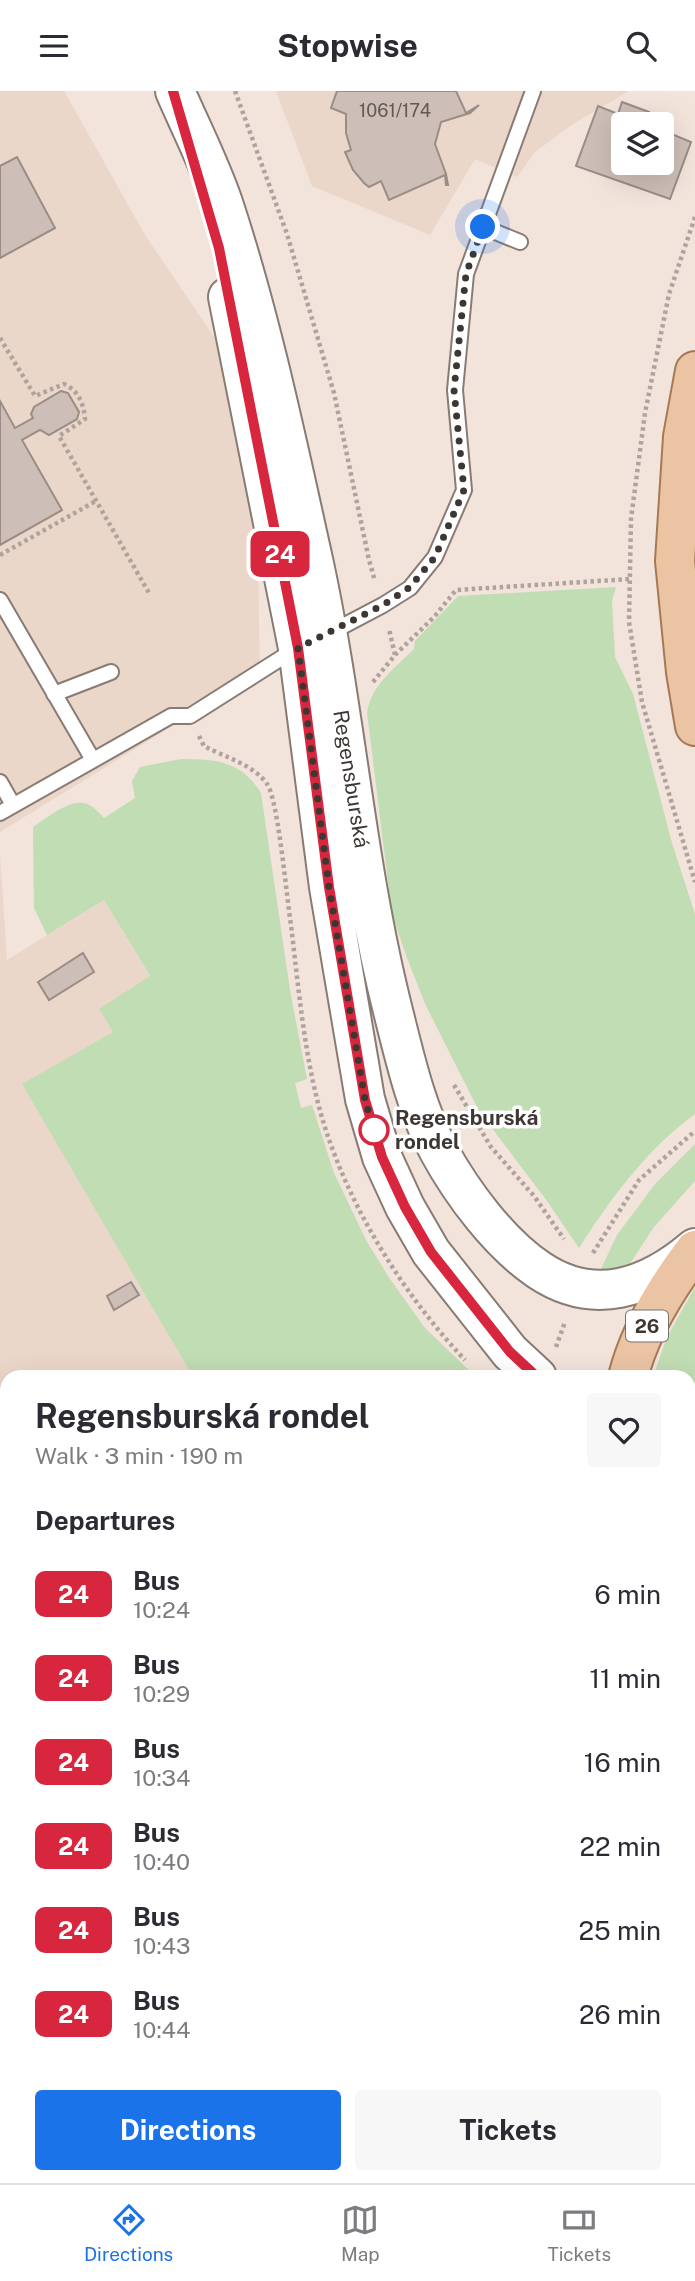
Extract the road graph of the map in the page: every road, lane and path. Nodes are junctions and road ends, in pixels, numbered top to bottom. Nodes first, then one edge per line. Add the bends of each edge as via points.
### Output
1 (174, 91) edge
2 (235, 91) edge
3 (533, 91) edge
4 (483, 227) junction
5 (520, 242) dead end
6 (0, 338) edge
7 (695, 371) edge
8 (96, 501) junction
9 (0, 555) edge
10 (630, 579) dead end
11 (149, 593) dead end
12 (0, 600) edge
13 (383, 605) junction
14 (314, 641) junction
15 (396, 655) junction
16 (111, 672) dead end
17 (370, 687) dead end
18 (54, 694) junction
19 (695, 726) edge
20 (93, 760) junction
21 (0, 782) edge
22 (7, 809) edge
23 (451, 1079) dead end
24 (695, 1131) edge
25 (695, 1249) edge
26 (580, 1277) junction
27 (546, 1364) edge
28 (630, 1370) edge

1 - 14 main road, Regensburská via 219,248
2 - 13 path via 288,234 334,393 369,560
3 - 4 lane
4 - 5 lane
4 - 13 lane via 466,274 454,390 464,490 435,557 410,587
6 - 8 path via 35,396 64,384 73,388 85,419 60,436
7 - 19 main road via 683,437 675,561
8 - 9 path
8 - 11 path
10 - 15 path via 456,590
12 - 18 lane
13 - 14 lane
13 - 15 path
14 - 20 lane via 190,716 171,716
14 - 26 main road, Regensburská via 379,957 410,1076 437,1149 471,1202 523,1260 559,1284
14 - 27 main road, Regensburská via 329,887 365,1100 382,1157 431,1252 510,1352
15 - 17 path
16 - 18 lane
18 - 20 lane
20 - 22 lane
21 - 22 lane
23 - 26 path via 491,1147 534,1196
24 - 26 path via 639,1180
25 - 26 main road, Regensburská via 671,1269 641,1282 594,1291
25 - 28 main road, 26 via 647,1326
26 - 27 path

